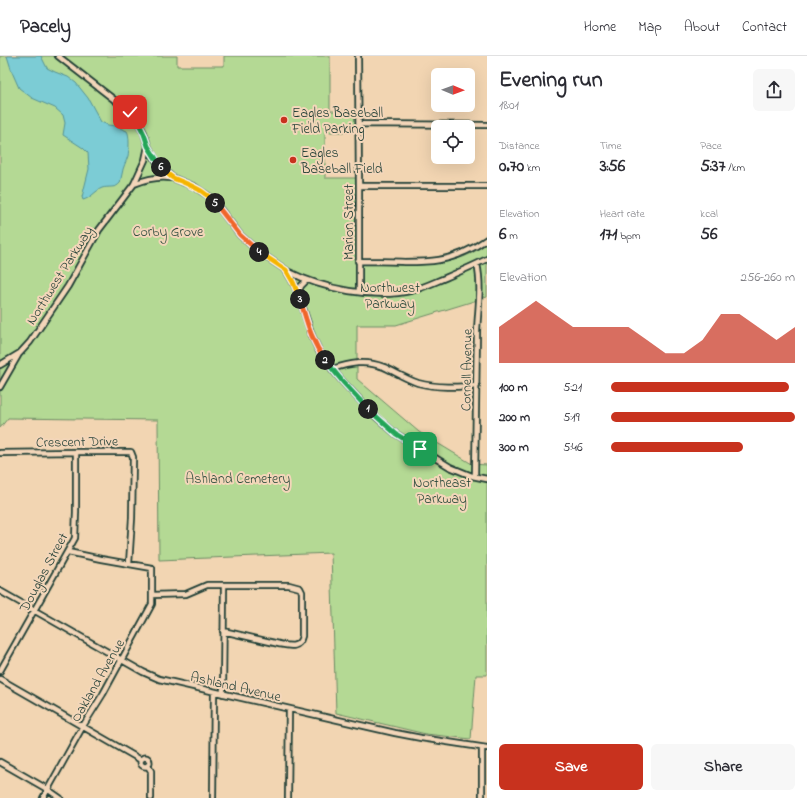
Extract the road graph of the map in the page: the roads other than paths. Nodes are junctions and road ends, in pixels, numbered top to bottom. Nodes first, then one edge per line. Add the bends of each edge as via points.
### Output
1 (58, 56) edge
2 (358, 56) edge
3 (359, 124) junction
4 (487, 125) edge
5 (148, 146) junction
6 (173, 178) junction
7 (134, 184) junction
8 (359, 186) junction
9 (487, 186) edge
10 (487, 239) edge
11 (487, 259) edge
12 (358, 261) junction
13 (477, 264) junction
14 (286, 270) junction
15 (307, 280) junction
16 (359, 292) junction
17 (298, 293) junction
18 (20, 352) junction
19 (0, 365) edge
20 (332, 369) junction
21 (477, 386) junction
22 (0, 387) edge
23 (76, 452) junction
24 (0, 453) edge
25 (475, 476) junction
26 (487, 479) edge
27 (68, 552) junction
28 (129, 564) junction
29 (224, 585) junction
30 (0, 591) edge
31 (152, 595) junction
32 (34, 610) junction
33 (223, 631) junction
34 (122, 660) junction
35 (0, 671) edge
36 (0, 679) edge
37 (214, 692) junction
38 (223, 694) junction
39 (289, 709) junction
40 (83, 726) junction
41 (485, 748) edge
42 (0, 762) edge
43 (47, 789) junction
44 (43, 798) edge
45 (60, 798) edge
46 (151, 798) edge
47 (213, 798) edge
48 (288, 798) edge
49 (482, 798) edge

1 - 5 street via 130,112 138,122
2 - 3 street, Marion Street
3 - 4 street
3 - 8 street, Marion Street
5 - 6 street
5 - 7 street, Northwest Parkway via 145,160
6 - 7 street via 154,177
6 - 14 street via 195,187 210,197 240,235 259,252
7 - 18 street, Northwest Parkway via 99,230 68,286 30,342
8 - 9 street
8 - 12 street, Marion Street
10 - 12 street via 466,252 439,261
11 - 13 street
12 - 16 street, Marion Street
13 - 16 street via 415,289 389,294
13 - 21 street, Cornell Avenue via 480,287
14 - 15 street
14 - 17 street
15 - 16 street
15 - 17 street
17 - 20 street via 312,336
18 - 19 street, Northwest Parkway
18 - 22 street
20 - 21 street via 347,364 368,363 384,367 419,383
20 - 25 street via 373,414 396,434 450,467
21 - 25 street, Cornell Avenue
23 - 24 street, Crescent Drive
23 - 27 street, Douglas Street via 76,533
23 - 28 street, Crescent Drive via 131,452 133,456
25 - 26 street
27 - 28 street
27 - 32 street, Douglas Street
28 - 31 street, Oakland Avenue via 152,568
29 - 31 street via 207,585 186,594
29 - 33 street
29 - 33 street via 289,585 300,588 302,636 298,644 288,646
30 - 32 street, Ashland Avenue
31 - 34 street, Oakland Avenue via 152,604
32 - 34 street, Ashland Avenue
32 - 35 street, Douglas Street
33 - 38 street
34 - 37 street, Ashland Avenue via 159,679
34 - 40 street, Oakland Avenue
36 - 40 street
37 - 38 street, Ashland Avenue
37 - 47 street
38 - 39 street, Ashland Avenue
39 - 41 street, Ashland Avenue via 422,738
39 - 48 street
40 - 43 street, Oakland Avenue
40 - 46 street via 141,760 145,767 148,766 151,771
41 - 49 street
42 - 43 street
43 - 44 street, Oakland Avenue
43 - 45 street

